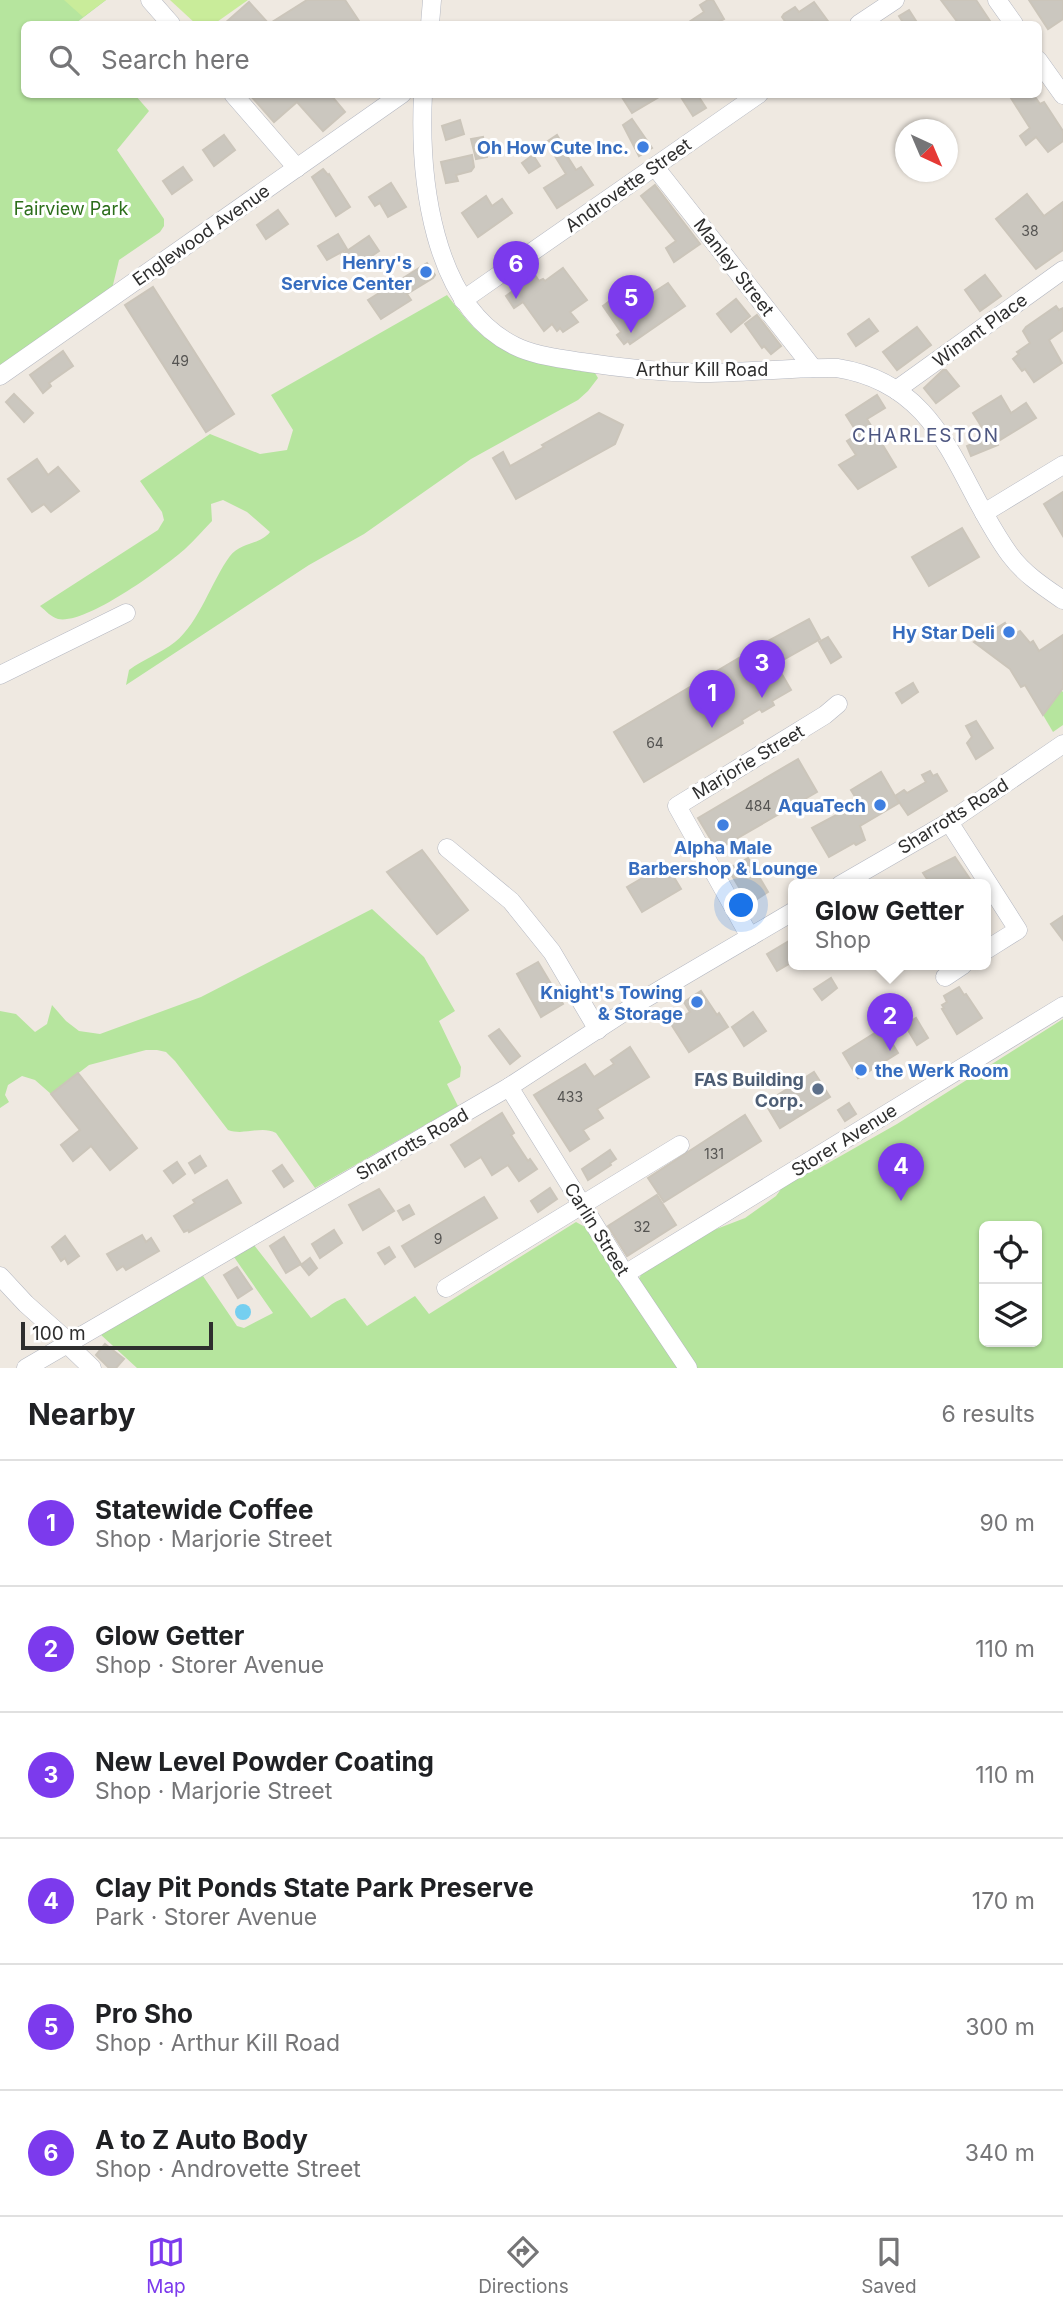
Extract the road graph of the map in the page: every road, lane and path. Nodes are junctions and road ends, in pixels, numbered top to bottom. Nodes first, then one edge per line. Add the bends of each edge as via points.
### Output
1 (149, 0) edge
2 (432, 0) edge
3 (895, 0) edge
4 (997, 0) edge
5 (168, 21) edge
6 (430, 21) edge
7 (864, 21) edge
8 (1012, 21) edge
9 (1042, 66) edge
10 (1063, 95) edge
11 (236, 98) edge
12 (396, 98) edge
13 (423, 98) edge
14 (753, 98) edge
15 (655, 167) junction
16 (297, 168) junction
17 (1063, 270) edge
18 (463, 300) junction
19 (813, 368) junction
20 (0, 376) edge
21 (896, 390) junction
22 (1063, 466) edge
23 (984, 513) junction
24 (1063, 600) edge
25 (126, 613) dead end
26 (0, 675) edge
27 (838, 704) dead end
28 (1063, 744) edge
29 (949, 822) junction
30 (447, 848) dead end
31 (850, 879) edge
32 (985, 879) edge
33 (991, 888) edge
34 (788, 914) edge
35 (750, 936) junction
36 (991, 947) edge
37 (955, 970) edge
38 (944, 977) dead end
39 (1063, 1006) edge
40 (598, 1030) junction
41 (509, 1087) junction
42 (680, 1144) dead end
43 (582, 1205) junction
44 (625, 1274) junction
45 (0, 1276) edge
46 (446, 1288) dead end
47 (68, 1344) junction
48 (26, 1368) edge
49 (92, 1368) edge
50 (688, 1368) edge

1 - 5 street
2 - 6 street
3 - 7 street
4 - 8 street
9 - 10 street
11 - 16 street
12 - 16 street, Englewood Avenue
13 - 18 street, Arthur Kill Road via 423,161 436,234
14 - 15 street, Androvette Street
15 - 18 street, Androvette Street
15 - 19 street, Manley Street
16 - 20 street, Englewood Avenue
17 - 21 street, Winant Place
18 - 19 street, Arthur Kill Road via 497,336 552,357 674,372
19 - 21 street, Arthur Kill Road via 857,372
21 - 23 street, Arthur Kill Road via 927,415
22 - 23 street
23 - 24 street, Arthur Kill Road via 1017,564
25 - 26 street
27 - 35 street, Marjorie Street via 677,806
28 - 29 street, Sharrotts Road
29 - 31 street, Sharrotts Road
29 - 32 street
30 - 40 street via 511,901 552,953
33 - 36 street via 1018,930
34 - 35 street, Sharrotts Road
35 - 40 street, Sharrotts Road
37 - 38 street
39 - 44 street, Storer Avenue
40 - 41 street, Sharrotts Road
41 - 43 street, Carlin Street
41 - 47 street, Sharrotts Road
42 - 43 street
43 - 44 street, Carlin Street
43 - 46 street
44 - 50 street, Carlin Street
45 - 47 street
47 - 48 street, Sharrotts Road
47 - 49 street

